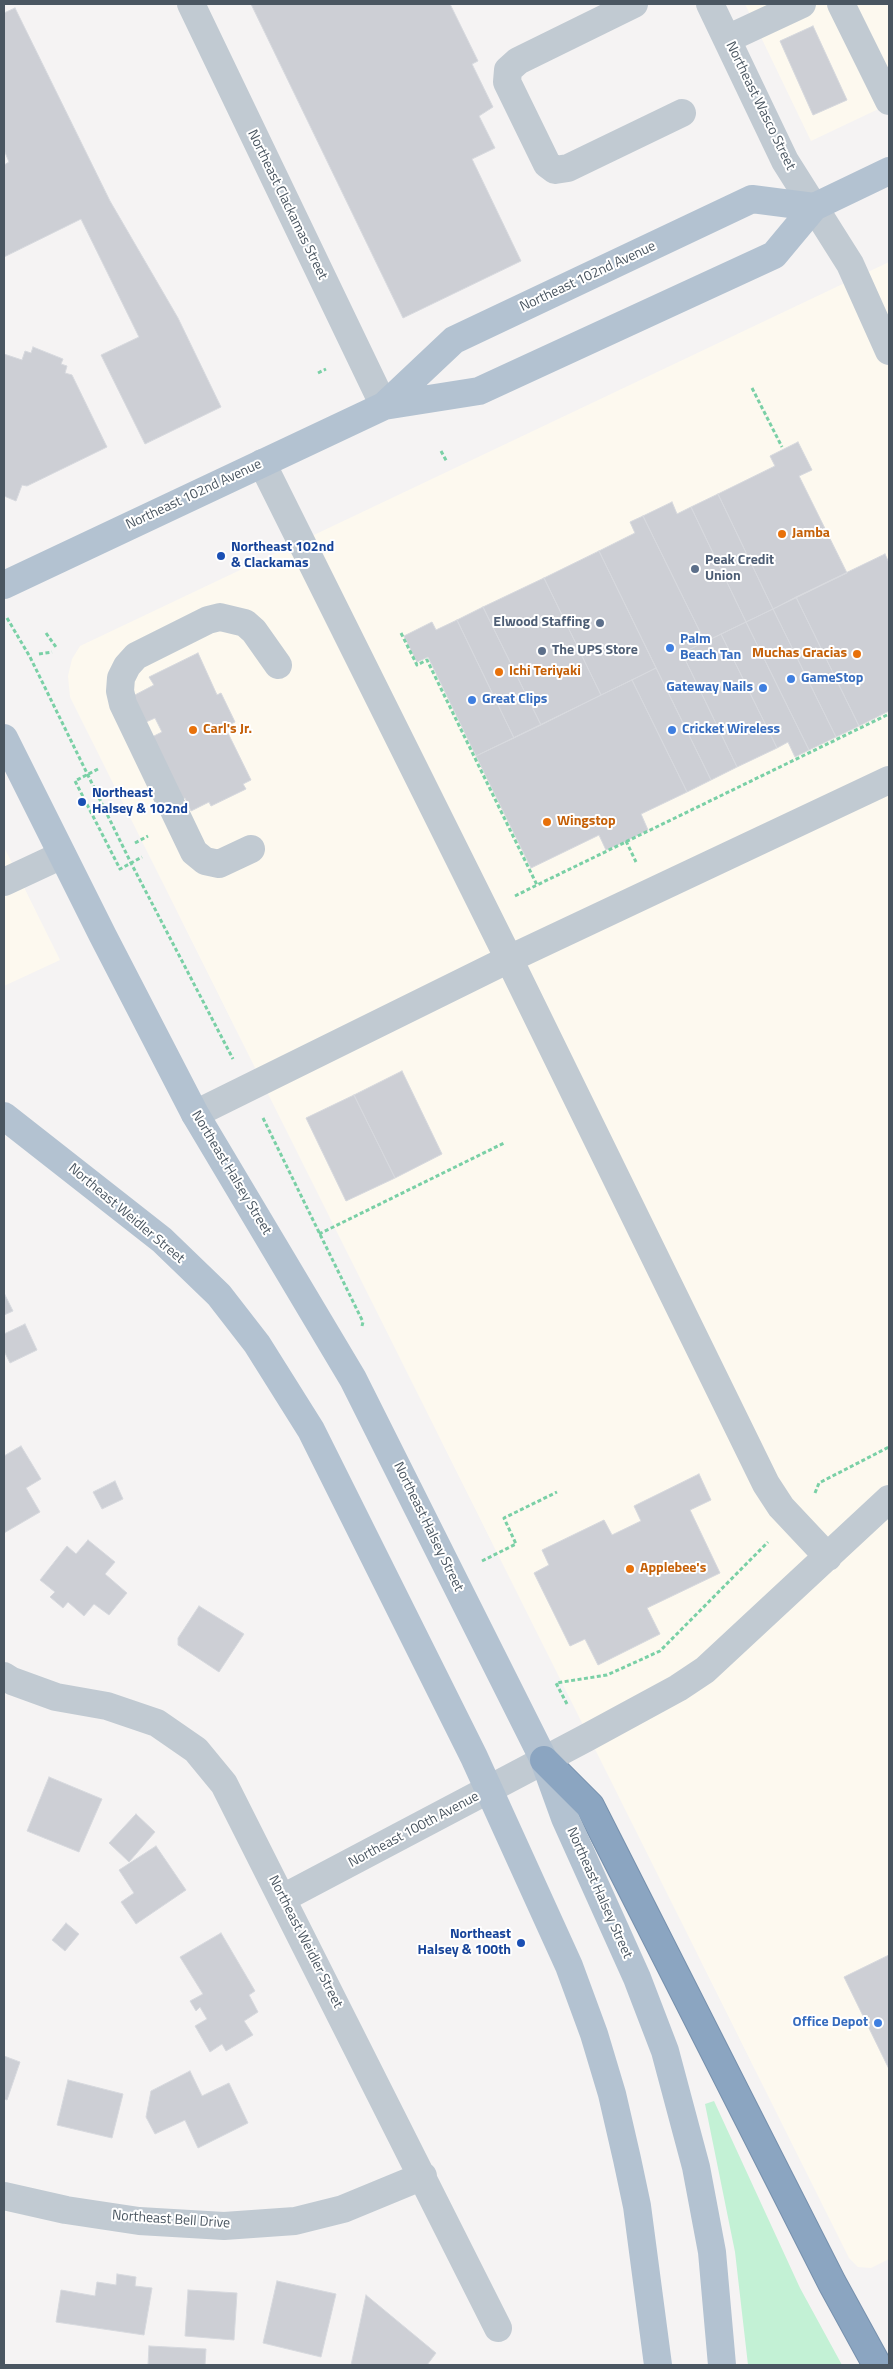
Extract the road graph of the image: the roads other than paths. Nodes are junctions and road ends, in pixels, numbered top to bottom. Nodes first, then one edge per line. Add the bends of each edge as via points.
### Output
1 (191, 4) edge
2 (634, 4) edge
3 (710, 4) edge
4 (802, 4) edge
5 (841, 4) edge
6 (726, 39) junction
7 (889, 101) edge
8 (682, 113) dead end
9 (889, 171) edge
10 (814, 207) junction
11 (889, 351) edge
12 (384, 406) junction
13 (262, 463) junction
14 (4, 585) edge
15 (278, 665) dead end
16 (4, 738) edge
17 (889, 780) edge
18 (252, 849) dead end
19 (62, 855) junction
20 (4, 882) edge
21 (509, 959) junction
22 (195, 1114) junction
23 (4, 1116) edge
24 (889, 1499) edge
25 (828, 1557) junction
26 (4, 1676) edge
27 (544, 1760) junction
28 (489, 1790) junction
29 (283, 1898) junction
30 (423, 2176) junction
31 (4, 2196) edge
32 (498, 2328) dead end
33 (658, 2365) edge
34 (722, 2365) edge
35 (877, 2365) edge

1 - 12 street, Northeast Clackamas Street
2 - 8 street via 518,61 508,70 507,82 546,164 555,170 568,168
3 - 6 street, Northeast Wasco Street
4 - 6 street
5 - 7 street
6 - 10 street, Northeast Wasco Street via 785,161
9 - 10 main road, Northeast 102nd Avenue
10 - 11 street, Northeast Wasco Street via 850,264
10 - 12 main road, Northeast 102nd Avenue via 774,255 479,391
10 - 12 main road, Northeast 102nd Avenue via 752,199 454,340
12 - 13 main road, Northeast 102nd Avenue
13 - 14 main road, Northeast 102nd Avenue
13 - 21 street
15 - 18 street via 245,623 220,617 136,656 127,666 120,691 123,704 194,852 205,862 219,864
16 - 19 main road, Northeast Halsey Street
17 - 21 street
19 - 20 street
19 - 22 main road, Northeast Halsey Street
21 - 22 street
21 - 25 street via 766,1484 792,1520
22 - 27 main road, Northeast Halsey Street via 353,1379
23 - 28 main road, Northeast Weidler Street via 162,1240 219,1295 257,1344 311,1430
24 - 25 street, Northeast 100th Avenue
25 - 27 street, Northeast 100th Avenue via 705,1670 678,1688
26 - 29 street, Northeast Weidler Street via 12,1682 56,1697 107,1706 157,1723 196,1750 224,1784
27 - 28 street, Northeast 100th Avenue
27 - 34 main road, Northeast Halsey Street via 565,1818 637,1978 665,2051 694,2159 712,2252
27 - 35 highway via 590,1806
28 - 29 street, Northeast 100th Avenue
28 - 33 main road via 570,1966 612,2094 636,2206
29 - 30 street, Northeast Weidler Street
30 - 31 street, Northeast Bell Drive via 343,2209 295,2221 224,2226 139,2221
30 - 32 street, Northeast Weidler Street

